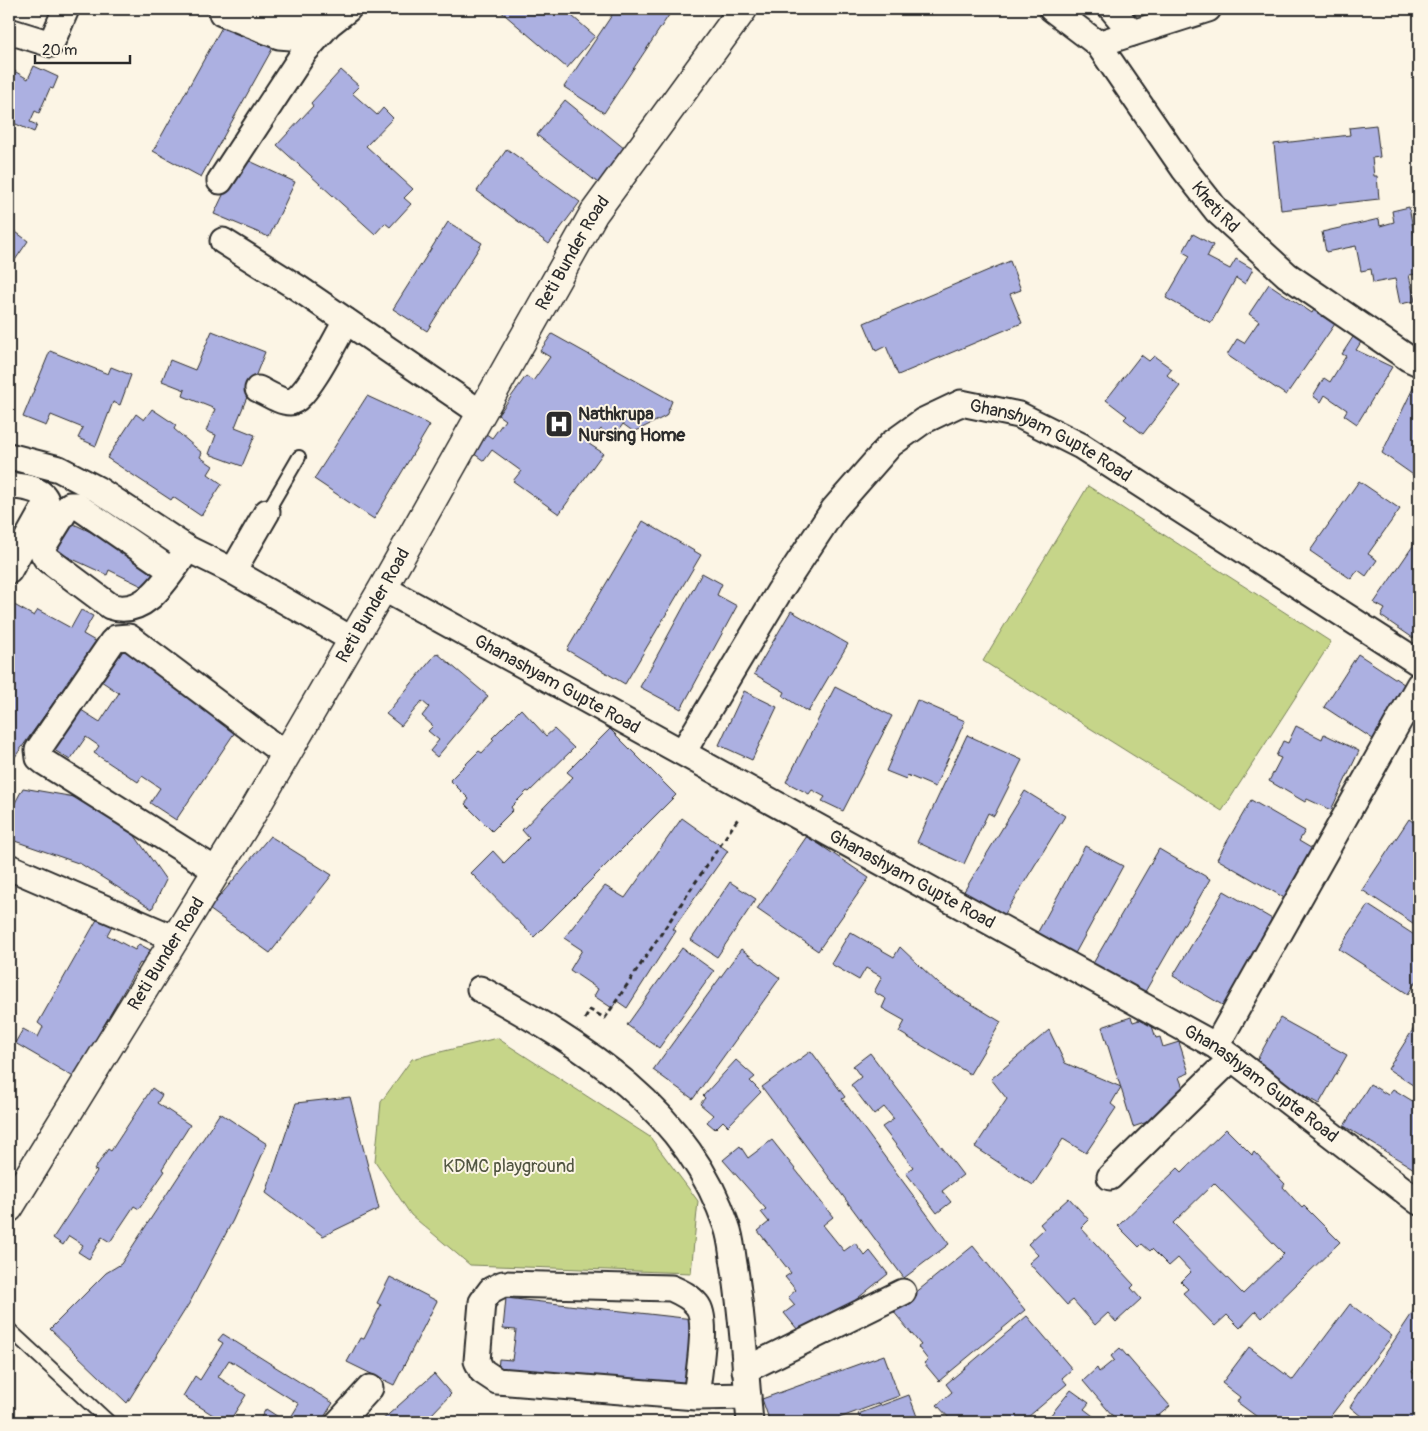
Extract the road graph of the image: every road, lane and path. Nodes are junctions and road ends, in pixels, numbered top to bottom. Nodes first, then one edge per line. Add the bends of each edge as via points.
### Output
1 (66, 9) edge
2 (322, 9) edge
3 (348, 9) edge
4 (742, 9) edge
5 (1052, 9) edge
6 (1112, 9) edge
7 (1208, 9) edge
8 (228, 11) edge
9 (9, 31) edge
10 (1132, 33) junction
11 (314, 39) junction
12 (1098, 44) junction
13 (220, 181) dead end
14 (223, 241) dead end
15 (346, 321) junction
16 (1419, 363) edge
17 (258, 389) dead end
18 (481, 413) junction
19 (9, 456) edge
20 (299, 457) dead end
21 (9, 485) edge
22 (267, 512) joint
23 (188, 549) junction
24 (9, 570) edge
25 (172, 571) junction
26 (233, 571) junction
27 (383, 588) junction
28 (353, 640) junction
29 (1419, 663) edge
30 (1419, 685) edge
31 (683, 752) junction
32 (286, 755) junction
33 (756, 792) junction
34 (9, 867) edge
35 (217, 870) junction
36 (176, 939) junction
37 (480, 989) dead end
38 (580, 1026) dead end
39 (1224, 1052) junction
40 (1110, 1178) dead end
41 (1419, 1202) edge
42 (9, 1208) edge
43 (903, 1292) dead end
44 (9, 1329) edge
45 (745, 1370) junction
46 (370, 1388) dead end
47 (748, 1396) junction
48 (696, 1397) junction
49 (108, 1421) edge
50 (338, 1422) edge
51 (750, 1422) edge

1 - 9 street via 51,44
2 - 8 street via 317,13 280,19
3 - 11 street
4 - 18 street, Reti Bunder Road via 594,213
5 - 12 street, Kheti Rd
6 - 10 street
7 - 10 street
8 - 11 street via 279,36
10 - 12 street
11 - 13 street
12 - 16 street, Kheti Rd via 1184,169 1217,211 1287,275
14 - 15 street
15 - 17 street via 296,401 289,402
15 - 18 street
18 - 27 street, Reti Bunder Road
19 - 23 street via 59,469 90,485
20 - 22 lane
21 - 24 street via 40,491 46,496 47,503
22 - 26 street
23 - 25 street
23 - 26 street
25 - 25 street via 161,587 139,604 116,608 46,558 43,547 66,510 70,505 76,505
26 - 28 street
27 - 28 street, Reti Bunder Road
27 - 31 street, Ghanashyam Gupte Road
28 - 32 street, Reti Bunder Road
29 - 31 street, Ghanshyam Gupte Road via 1081,446 1019,415 961,403 922,421 891,444 834,509 779,592
30 - 39 street
31 - 33 street, Ghanashyam Gupte Road
32 - 35 street, Reti Bunder Road
32 - 35 street via 129,637 123,636 112,642 38,750 39,758 44,762
33 - 38 path via 605,1018 590,1010
33 - 39 street, Ghanashyam Gupte Road
34 - 36 street
35 - 36 street, Reti Bunder Road
36 - 42 street, Reti Bunder Road
37 - 45 street via 554,1030 607,1067 669,1124 703,1171 727,1228 738,1284
39 - 40 street
39 - 41 street, Ghanashyam Gupte Road
43 - 45 street
44 - 49 lane
45 - 47 street
46 - 50 street
47 - 48 street
47 - 51 street
48 - 48 street via 497,1381 482,1371 477,1361 482,1302 491,1290 503,1284 670,1288 698,1305 702,1318

